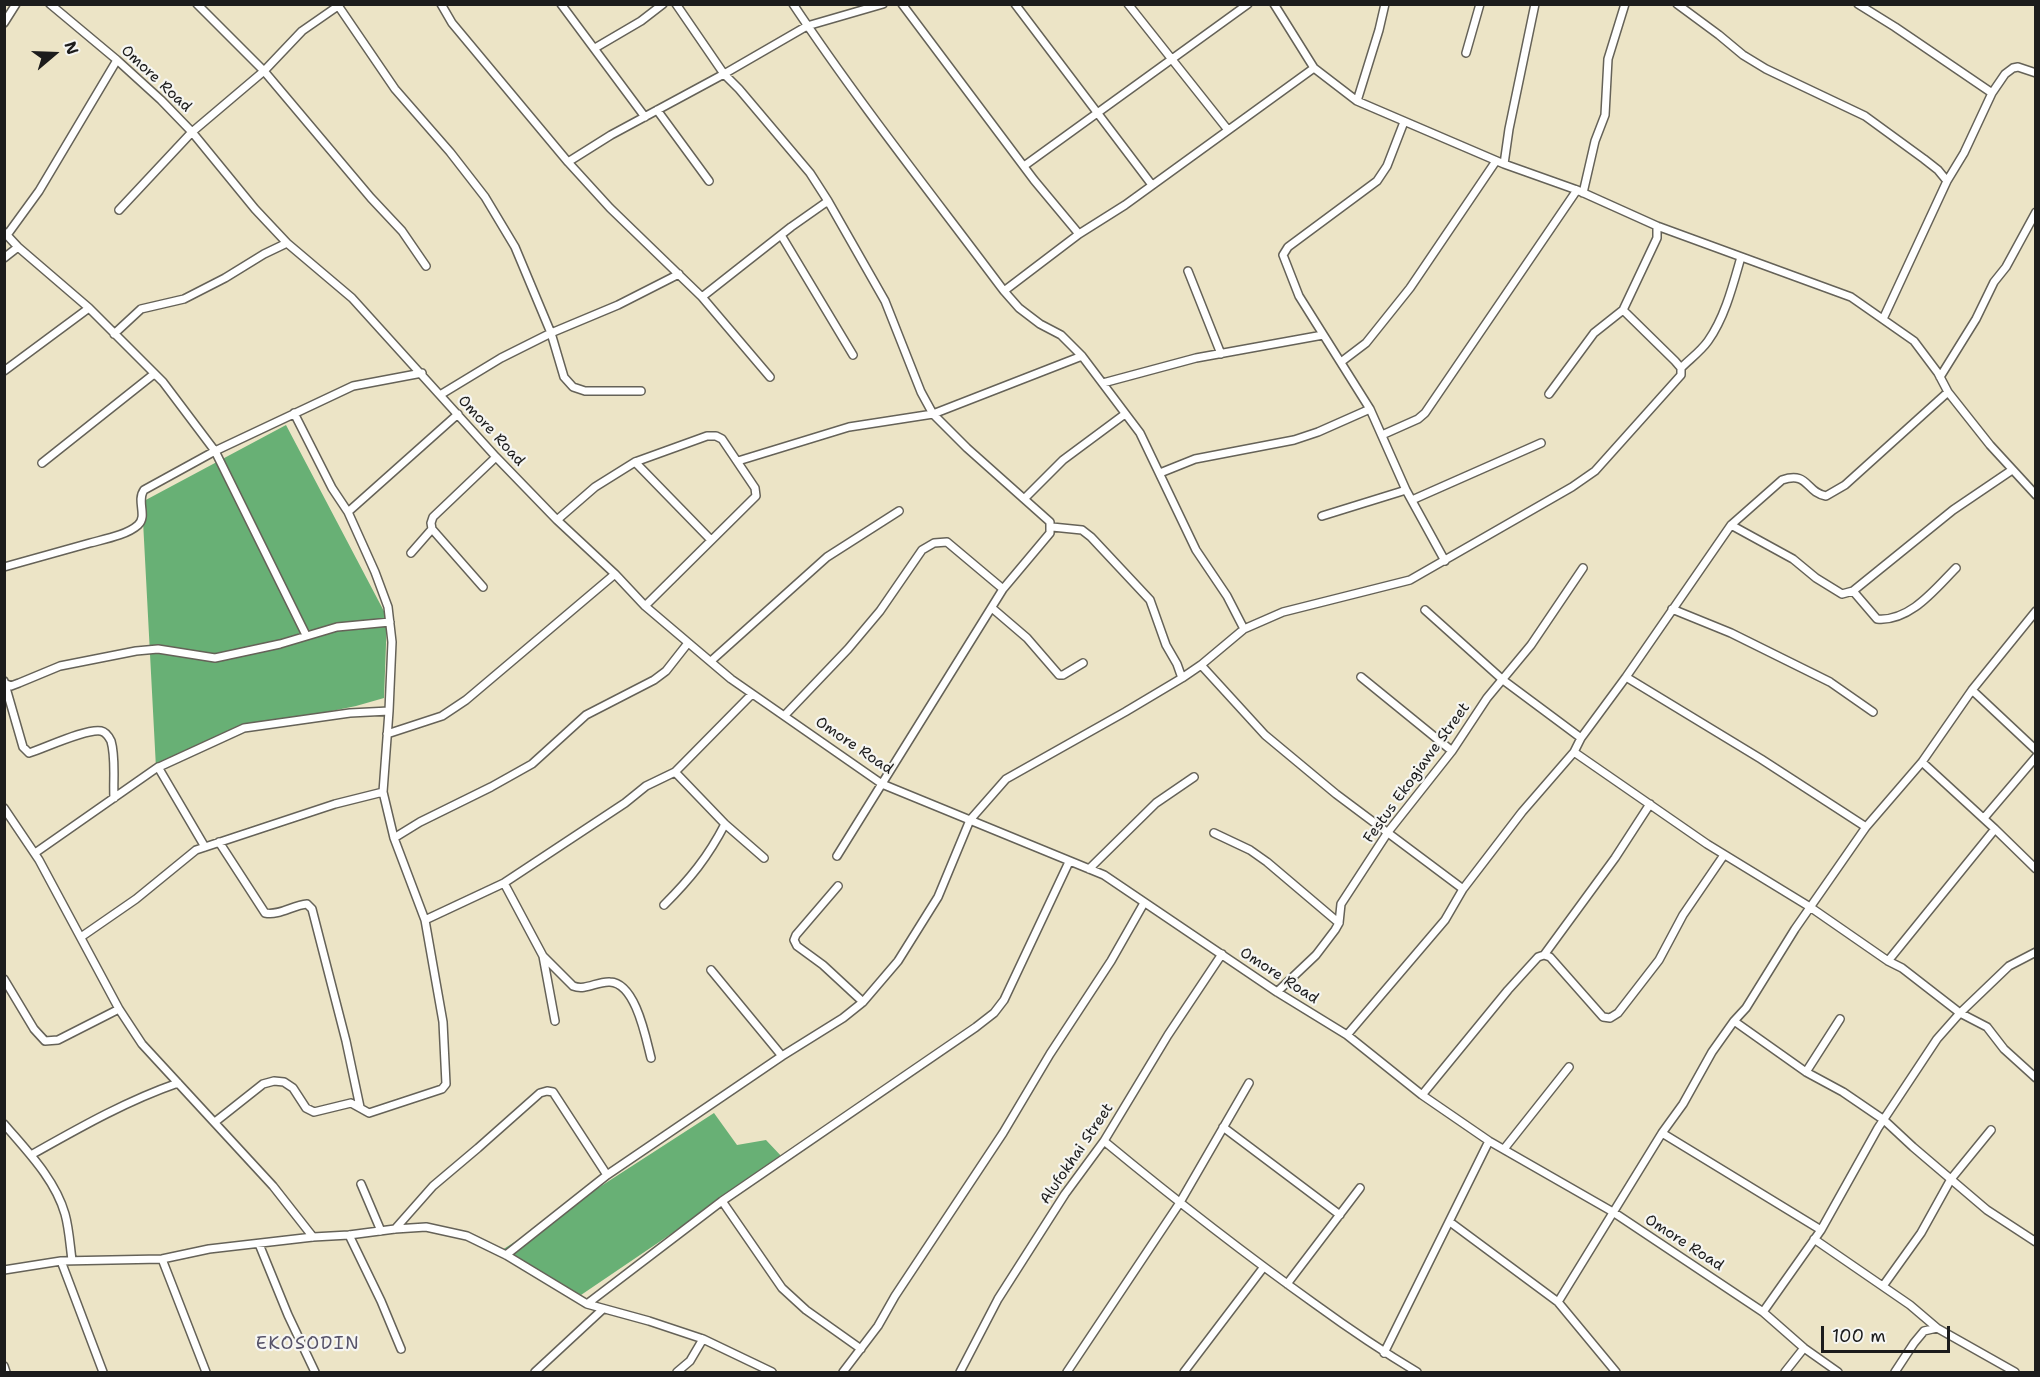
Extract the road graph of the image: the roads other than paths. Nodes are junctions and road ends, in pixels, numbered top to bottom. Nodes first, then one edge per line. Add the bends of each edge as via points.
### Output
1 (15, 4) edge
2 (50, 4) edge
3 (197, 4) edge
4 (441, 4) edge
5 (561, 4) edge
6 (663, 4) edge
7 (793, 4) edge
8 (883, 4) edge
9 (902, 4) edge
10 (1015, 4) edge
11 (1128, 4) edge
12 (1248, 4) edge
13 (1274, 4) edge
14 (1385, 4) edge
15 (1479, 4) edge
16 (1535, 4) edge
17 (1625, 4) edge
18 (1677, 4) edge
19 (1858, 4) edge
20 (338, 5) edge
21 (678, 5) edge
22 (4, 23) edge
23 (807, 26) junction
24 (595, 48) junction
25 (1466, 53) dead end
26 (1171, 58) junction
27 (117, 60) junction
28 (1314, 68) junction
29 (264, 71) junction
30 (2036, 73) edge
31 (724, 74) junction
32 (1992, 93) junction
33 (1358, 101) junction
34 (657, 110) junction
35 (1097, 112) junction
36 (645, 117) junction
37 (1404, 122) junction
38 (1228, 130) junction
39 (192, 132) junction
40 (1496, 161) junction
41 (568, 162) junction
42 (1504, 164) junction
43 (1024, 166) junction
44 (709, 181) dead end
45 (1947, 181) junction
46 (1152, 185) junction
47 (1580, 191) junction
48 (828, 201) junction
49 (119, 210) dead end
50 (2036, 212) edge
51 (1657, 226) junction
52 (6, 234) edge
53 (1079, 234) junction
54 (781, 235) junction
55 (287, 243) junction
56 (18, 247) junction
57 (1741, 257) junction
58 (4, 258) edge
59 (426, 266) dead end
60 (1188, 271) dead end
61 (679, 274) junction
62 (1004, 291) junction
63 (702, 297) junction
64 (89, 308) junction
65 (1623, 310) junction
66 (1882, 319) junction
67 (551, 333) junction
68 (114, 334) junction
69 (1323, 335) junction
70 (1221, 354) junction
71 (853, 355) dead end
72 (1082, 356) junction
73 (1341, 362) junction
74 (1681, 368) junction
75 (4, 371) edge
76 (422, 373) junction
77 (154, 374) junction
78 (771, 377) dead end
79 (1940, 377) junction
80 (1103, 383) junction
81 (641, 391) dead end
82 (1948, 392) junction
83 (1549, 394) dead end
84 (440, 395) junction
85 (1370, 409) junction
86 (294, 414) junction
87 (458, 414) junction
88 (933, 414) junction
89 (1125, 414) junction
90 (1382, 435) junction
91 (1541, 443) dead end
92 (215, 451) junction
93 (496, 457) junction
94 (738, 461) junction
95 (635, 462) junction
96 (42, 463) dead end
97 (2012, 470) junction
98 (1160, 473) junction
99 (1406, 490) junction
100 (2036, 495) edge
101 (1024, 498) junction
102 (1412, 500) junction
103 (899, 511) dead end
104 (348, 512) junction
105 (1322, 516) dead end
106 (557, 520) junction
107 (1731, 525) junction
108 (1052, 527) junction
109 (432, 529) junction
110 (711, 540) junction
111 (411, 553) dead end
112 (1445, 561) junction
113 (4, 567) edge
114 (1583, 568) dead end
115 (1956, 568) dead end
116 (615, 574) junction
117 (483, 587) dead end
118 (1003, 589) junction
119 (1853, 591) junction
120 (645, 606) junction
121 (992, 608) junction
122 (1672, 609) junction
123 (1425, 610) dead end
124 (2036, 611) edge
125 (390, 622) junction
126 (1244, 629) junction
127 (306, 635) junction
128 (688, 643) junction
129 (711, 662) junction
130 (1083, 663) dead end
131 (1202, 665) junction
132 (1361, 677) dead end
133 (1626, 677) junction
134 (1182, 678) junction
135 (1503, 680) junction
136 (5, 682) edge
137 (1972, 690) junction
138 (752, 694) junction
139 (389, 711) junction
140 (1873, 712) dead end
141 (785, 715) junction
142 (387, 734) junction
143 (1581, 738) junction
144 (2036, 750) edge
145 (1452, 751) junction
146 (1574, 752) junction
147 (2036, 757) edge
148 (1922, 762) junction
149 (159, 767) junction
150 (675, 771) junction
151 (1194, 777) dead end
152 (882, 784) junction
153 (383, 792) junction
154 (114, 798) junction
155 (1650, 804) junction
156 (4, 808) edge
157 (8, 818) edge
158 (1984, 818) junction
159 (970, 820) junction
160 (725, 824) junction
161 (1866, 827) junction
162 (1995, 829) junction
163 (1388, 832) junction
164 (1214, 833) dead end
165 (394, 838) junction
166 (219, 842) junction
167 (205, 847) junction
168 (34, 853) junction
169 (1724, 855) junction
170 (837, 856) dead end
171 (764, 858) dead end
172 (1069, 862) junction
173 (1089, 869) junction
174 (2036, 869) edge
175 (504, 883) junction
176 (838, 886) dead end
177 (1463, 889) junction
178 (1144, 903) junction
179 (664, 905) dead end
180 (1810, 907) junction
181 (425, 920) junction
182 (1339, 922) junction
183 (81, 937) junction
184 (2036, 952) edge
185 (1222, 954) junction
186 (1544, 955) junction
187 (543, 956) junction
188 (1888, 961) junction
189 (711, 970) dead end
190 (4, 979) edge
191 (1277, 992) junction
192 (863, 1002) junction
193 (119, 1009) junction
194 (1959, 1013) junction
195 (1840, 1019) dead end
196 (555, 1021) dead end
197 (1734, 1021) junction
198 (1347, 1035) junction
199 (782, 1056) junction
200 (651, 1058) dead end
201 (1569, 1066) dead end
202 (1806, 1072) junction
203 (2034, 1073) edge
204 (178, 1083) junction
205 (1249, 1083) dead end
206 (1422, 1095) junction
207 (360, 1107) junction
208 (1884, 1120) junction
209 (215, 1122) junction
210 (4, 1124) edge
211 (1223, 1127) junction
212 (1991, 1130) dead end
213 (1662, 1133) junction
214 (1104, 1141) junction
215 (1489, 1141) junction
216 (1504, 1149) junction
217 (31, 1155) junction
218 (607, 1175) junction
219 (1951, 1179) junction
220 (361, 1184) dead end
221 (1360, 1188) dead end
222 (722, 1201) junction
223 (1179, 1204) junction
224 (1613, 1212) junction
225 (1340, 1215) junction
226 (1450, 1222) junction
227 (395, 1228) junction
228 (1821, 1230) junction
229 (381, 1231) junction
230 (349, 1235) junction
231 (313, 1237) junction
232 (1814, 1239) junction
233 (2036, 1242) edge
234 (259, 1244) junction
235 (506, 1255) junction
236 (162, 1259) junction
237 (72, 1260) junction
238 (62, 1261) junction
239 (1263, 1268) junction
240 (4, 1270) edge
241 (1287, 1284) junction
242 (1883, 1286) junction
243 (1558, 1302) junction
244 (587, 1304) junction
245 (603, 1310) junction
246 (1763, 1312) junction
247 (1937, 1328) junction
248 (703, 1339) junction
249 (1804, 1348) junction
250 (402, 1349) dead end
251 (861, 1349) junction
252 (1384, 1353) junction
253 (4, 1366) edge
254 (6, 1372) edge
255 (103, 1372) edge
256 (206, 1372) edge
257 (315, 1372) edge
258 (535, 1372) edge
259 (677, 1372) edge
260 (772, 1372) edge
261 (843, 1372) edge
262 (960, 1372) edge
263 (1066, 1372) edge
264 (1184, 1372) edge
265 (1417, 1372) edge
266 (1616, 1372) edge
267 (1785, 1372) edge
268 (1838, 1372) edge
269 (1895, 1372) edge
270 (2015, 1372) edge

1 - 22 street
2 - 27 street, Omore Road
3 - 29 street
4 - 41 street via 452,23
5 - 24 street
6 - 24 street
7 - 23 street
8 - 23 street
9 - 43 street
10 - 35 street
11 - 26 street
12 - 26 street
13 - 28 street
14 - 33 street
15 - 25 street
16 - 42 street
17 - 47 street via 1608,59 1605,115
18 - 45 street via 1766,69 1865,116 1938,170
19 - 32 street
20 - 29 street via 302,31
20 - 67 street via 395,89 485,197 515,247
21 - 31 street
23 - 31 street
23 - 62 street
24 - 36 street
26 - 35 street
26 - 38 street
27 - 39 street, Omore Road
27 - 52 street via 39,191
28 - 33 street
28 - 38 street
29 - 39 street
29 - 59 street via 402,231
30 - 32 street via 2018,66 2013,68
31 - 34 street
31 - 48 street via 810,173
32 - 45 street
33 - 37 street
34 - 36 street
34 - 44 street
35 - 43 street
35 - 46 street
36 - 41 street
37 - 40 street
37 - 69 street via 1388,166 1377,181 1288,247 1283,255 1299,296
38 - 46 street
39 - 49 street
39 - 55 street, Omore Road
40 - 42 street
40 - 73 street via 1410,288 1366,343
41 - 61 street via 609,208
42 - 47 street
43 - 53 street
45 - 66 street
46 - 53 street
47 - 51 street
47 - 90 street via 1425,413
48 - 54 street
48 - 88 street via 885,301
50 - 79 street
51 - 57 street
51 - 65 street via 1657,238
52 - 56 street
53 - 62 street
54 - 63 street
54 - 71 street
55 - 68 street via 184,299 141,309
55 - 76 street, Omore Road via 352,298
56 - 58 street
56 - 64 street
57 - 66 street via 1851,297
57 - 74 street via 1716,326 1707,342
60 - 70 street
61 - 63 street
61 - 67 street
62 - 72 street via 1019,308 1061,335
63 - 78 street
64 - 68 street
64 - 75 street
65 - 74 street
65 - 83 street via 1594,333
66 - 79 street via 1914,340
67 - 81 street via 564,377 573,387 585,391
67 - 84 street
68 - 77 street
69 - 70 street
69 - 73 street
70 - 80 street
72 - 80 street
72 - 88 street
73 - 85 street
74 - 112 street via 1681,375 1595,471
76 - 84 street, Omore Road
76 - 86 street via 353,386
77 - 92 street
77 - 96 street
79 - 82 street
80 - 89 street
82 - 97 street
82 - 107 street via 1845,485 1826,496 1792,476 1782,480
84 - 87 street, Omore Road
85 - 90 street
85 - 98 street via 1294,440 1195,459
86 - 92 street
86 - 104 street
87 - 93 street, Omore Road
87 - 104 street
88 - 94 street via 849,427
88 - 101 street
89 - 98 street via 1140,433
89 - 101 street via 1063,460
90 - 99 street
91 - 102 street
92 - 113 street via 144,490 140,495 142,519 132,529
92 - 127 street
93 - 106 street, Omore Road
93 - 109 street via 432,517
94 - 95 street via 722,439 707,436
94 - 110 street via 756,496
95 - 106 street via 595,487
95 - 110 street
97 - 100 street
97 - 119 street via 1953,510
98 - 126 street via 1196,550
99 - 102 street
99 - 105 street
101 - 108 street
102 - 112 street
103 - 129 street via 826,557
104 - 125 street via 380,584
106 - 116 street, Omore Road
107 - 119 street via 1793,559 1842,594
107 - 122 street
108 - 118 street via 1042,545
108 - 134 street via 1082,530 1150,600
109 - 111 street
109 - 117 street
110 - 120 street
112 - 126 street via 1410,580 1283,612
114 - 135 street, Festus Ekogiawe Street
115 - 119 street via 1925,598 1890,620 1877,619
116 - 120 street, Omore Road
116 - 142 street via 442,716
118 - 121 street
118 - 141 street via 947,542 934,543 922,550 880,611
120 - 128 street, Omore Road
121 - 130 street via 1027,638 1059,675
121 - 152 street
122 - 133 street
122 - 140 street via 1830,682
123 - 135 street
124 - 137 street
125 - 127 street via 337,627
125 - 139 street
126 - 131 street
127 - 136 street via 215,658 158,649 136,651 60,666 11,686
128 - 129 street, Omore Road
128 - 165 street via 666,671 586,716 532,764
129 - 138 street, Omore Road
131 - 134 street
131 - 163 street via 1265,735
132 - 145 street
133 - 143 street
133 - 161 street
134 - 159 street via 1006,779
135 - 143 street
135 - 145 street, Festus Ekogiawe Street
136 - 154 street via 23,747 29,753 90,731 107,734 112,752
137 - 144 street
137 - 148 street
138 - 141 street, Omore Road
138 - 150 street
139 - 142 street
139 - 149 street via 244,728
141 - 152 street, Omore Road
142 - 153 street
143 - 146 street
145 - 163 street, Festus Ekogiawe Street
146 - 155 street
146 - 177 street
147 - 158 street
148 - 158 street
148 - 161 street
149 - 154 street
149 - 167 street
150 - 160 street
150 - 175 street via 646,786
151 - 173 street via 1156,803
152 - 159 street, Omore Road
152 - 170 street
153 - 165 street
153 - 166 street
154 - 168 street
155 - 169 street
155 - 186 street
156 - 157 street
157 - 168 street
158 - 162 street
159 - 172 street, Omore Road
159 - 192 street via 938,897 898,961
160 - 171 street
160 - 179 street via 691,878
161 - 180 street
162 - 174 street
162 - 188 street
163 - 177 street
163 - 182 street, Festus Ekogiawe Street via 1341,904
164 - 182 street via 1268,862
165 - 181 street
166 - 167 street
166 - 207 street via 265,913 302,904 312,909
167 - 183 street
168 - 183 street
169 - 180 street
169 - 186 street via 1683,915 1659,960 1610,1018 1603,1017
172 - 173 street, Omore Road
172 - 222 street via 1004,1000 994,1013
173 - 178 street, Omore Road
175 - 181 street
175 - 187 street
176 - 192 street via 794,940
177 - 198 street via 1445,920
178 - 185 street, Omore Road
178 - 251 street via 1003,1133
180 - 188 street
180 - 197 street
181 - 207 street via 443,1022 446,1084 442,1089 369,1113
182 - 191 street, Festus Ekogiawe Street via 1316,955
183 - 193 street
184 - 194 street via 2008,966
185 - 191 street, Omore Road
185 - 214 street, Alufokhai Street
186 - 206 street via 1508,990
187 - 196 street
187 - 200 street via 573,986 611,981 620,985 630,995 642,1022
188 - 194 street
189 - 199 street
190 - 193 street via 33,1029 45,1041 58,1040
191 - 198 street, Omore Road
192 - 199 street
193 - 204 street via 141,1044
194 - 203 street via 1987,1027 2004,1048
194 - 208 street via 1937,1039
195 - 202 street
197 - 202 street
197 - 213 street
198 - 206 street, Omore Road
199 - 218 street
201 - 216 street
202 - 208 street
204 - 209 street
204 - 217 street via 85,1124
205 - 211 street
206 - 215 street, Omore Road
207 - 209 street via 351,1103 314,1112 306,1108 293,1088 274,1081 263,1084
208 - 219 street
208 - 228 street
209 - 231 street
210 - 217 street
211 - 223 street
211 - 225 street
212 - 219 street
213 - 224 street
213 - 228 street
214 - 223 street
214 - 262 street, Alufokhai Street via 998,1299
215 - 216 street, Omore Road
215 - 226 street
216 - 224 street, Omore Road
217 - 237 street via 62,1204
218 - 227 street via 553,1092 547,1091 433,1186
218 - 235 street
219 - 233 street via 1987,1210
219 - 242 street via 1921,1233
220 - 229 street
221 - 225 street
222 - 244 street
222 - 251 street via 793,1301
223 - 239 street
223 - 263 street
224 - 243 street
224 - 246 street, Omore Road
225 - 241 street
226 - 243 street
226 - 252 street
227 - 229 street
227 - 235 street via 426,1227 466,1236
228 - 232 street
229 - 230 street
230 - 231 street
230 - 250 street
231 - 234 street
232 - 242 street
232 - 246 street
234 - 236 street
234 - 257 street
235 - 244 street
236 - 237 street
236 - 256 street
237 - 238 street
238 - 240 street
238 - 255 street
239 - 241 street
239 - 264 street
241 - 252 street
242 - 247 street
243 - 266 street
244 - 245 street
245 - 248 street
245 - 258 street
246 - 249 street, Omore Road
247 - 269 street via 1924,1331
247 - 270 street
248 - 259 street via 690,1361
248 - 260 street
249 - 267 street
249 - 268 street, Omore Road
251 - 261 street
252 - 265 street
253 - 254 street

